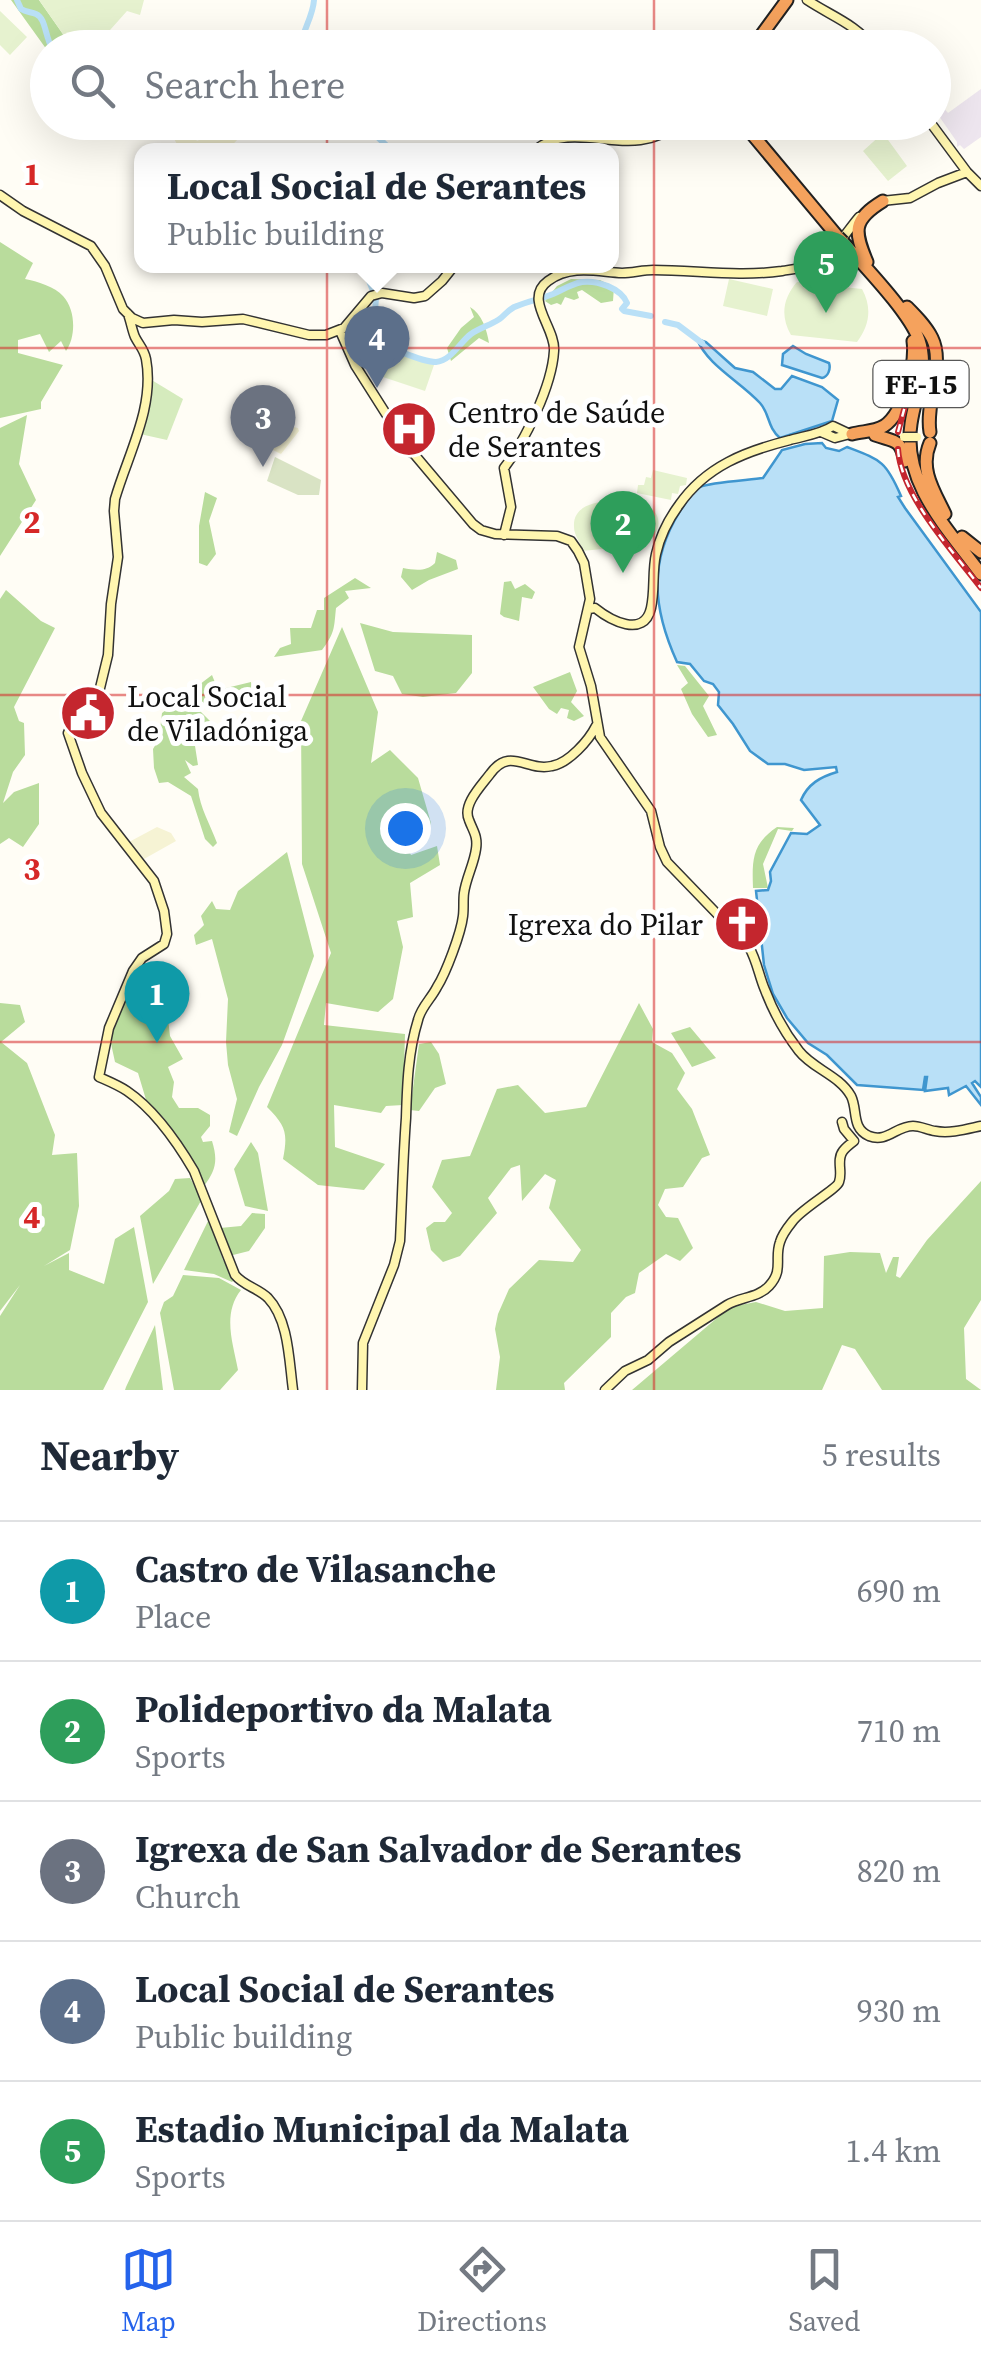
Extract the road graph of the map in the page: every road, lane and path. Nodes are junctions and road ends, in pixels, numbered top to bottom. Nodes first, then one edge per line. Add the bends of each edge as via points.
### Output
1 (790, 0) edge
2 (807, 0) edge
3 (769, 30) edge
4 (857, 30) edge
5 (607, 140) edge
6 (645, 140) edge
7 (761, 140) edge
8 (943, 140) edge
9 (967, 172) junction
10 (981, 186) edge
11 (0, 194) edge
12 (883, 201) junction
13 (842, 237) junction
14 (868, 262) junction
15 (619, 272) edge
16 (448, 273) edge
17 (569, 273) edge
18 (891, 294) junction
19 (134, 321) junction
20 (340, 331) junction
21 (837, 433) junction
22 (875, 435) junction
23 (924, 438) junction
24 (945, 514) junction
25 (504, 535) junction
26 (959, 538) junction
27 (981, 552) edge
28 (981, 564) edge
29 (981, 574) edge
30 (593, 611) junction
31 (593, 740) junction
32 (842, 1122) dead end
33 (981, 1126) edge
34 (293, 1390) edge
35 (362, 1390) edge
36 (605, 1390) edge

1 - 3 highway
2 - 4 main road
5 - 6 main road
7 - 13 highway, FE-15
8 - 9 main road
9 - 10 main road
9 - 12 main road via 915,196
11 - 19 main road via 91,246
12 - 14 highway via 863,216 858,230
12 - 15 main road via 866,208 825,258 803,268
13 - 14 highway, FE-15
13 - 18 highway, FE-15
14 - 18 highway, FE-15
16 - 20 main road via 425,296 371,296
17 - 25 main road via 547,282 539,298 554,351 541,399 504,468 510,506
18 - 21 highway via 914,354 899,406 874,430
18 - 23 highway via 935,347
18 - 24 highway, FE-15 via 918,324 929,354 914,449 922,479
18 - 26 highway, FE-15 via 923,353 910,426 912,468 930,505
19 - 20 main road via 238,319 308,335
19 - 34 main road via 148,380 115,499 118,557 109,650 102,685 79,708 68,733 101,812 154,881 167,937 132,971 109,1028 100,1078 134,1096 186,1158 230,1266 268,1298 280,1319
20 - 25 main road via 407,445 476,527
21 - 22 main road
21 - 30 main road via 750,452 707,474 664,529 648,616 631,625
22 - 23 main road, bridge
22 - 26 highway via 900,444 914,484
23 - 24 highway via 926,472
24 - 26 highway, FE-15
25 - 30 main road via 571,541 584,563
26 - 27 highway
26 - 28 highway, FE-15
26 - 29 highway, FE-15
30 - 31 main road via 580,653 598,721
31 - 33 main road via 650,810 667,862 749,947 772,1007 802,1054 850,1096 859,1128 882,1138 912,1126 942,1132
31 - 35 main road via 548,767 504,760 469,805 477,847 462,922 438,986 418,1016 398,1250 363,1343
32 - 36 main road via 854,1141 842,1152 840,1182 792,1220 769,1286 726,1305

